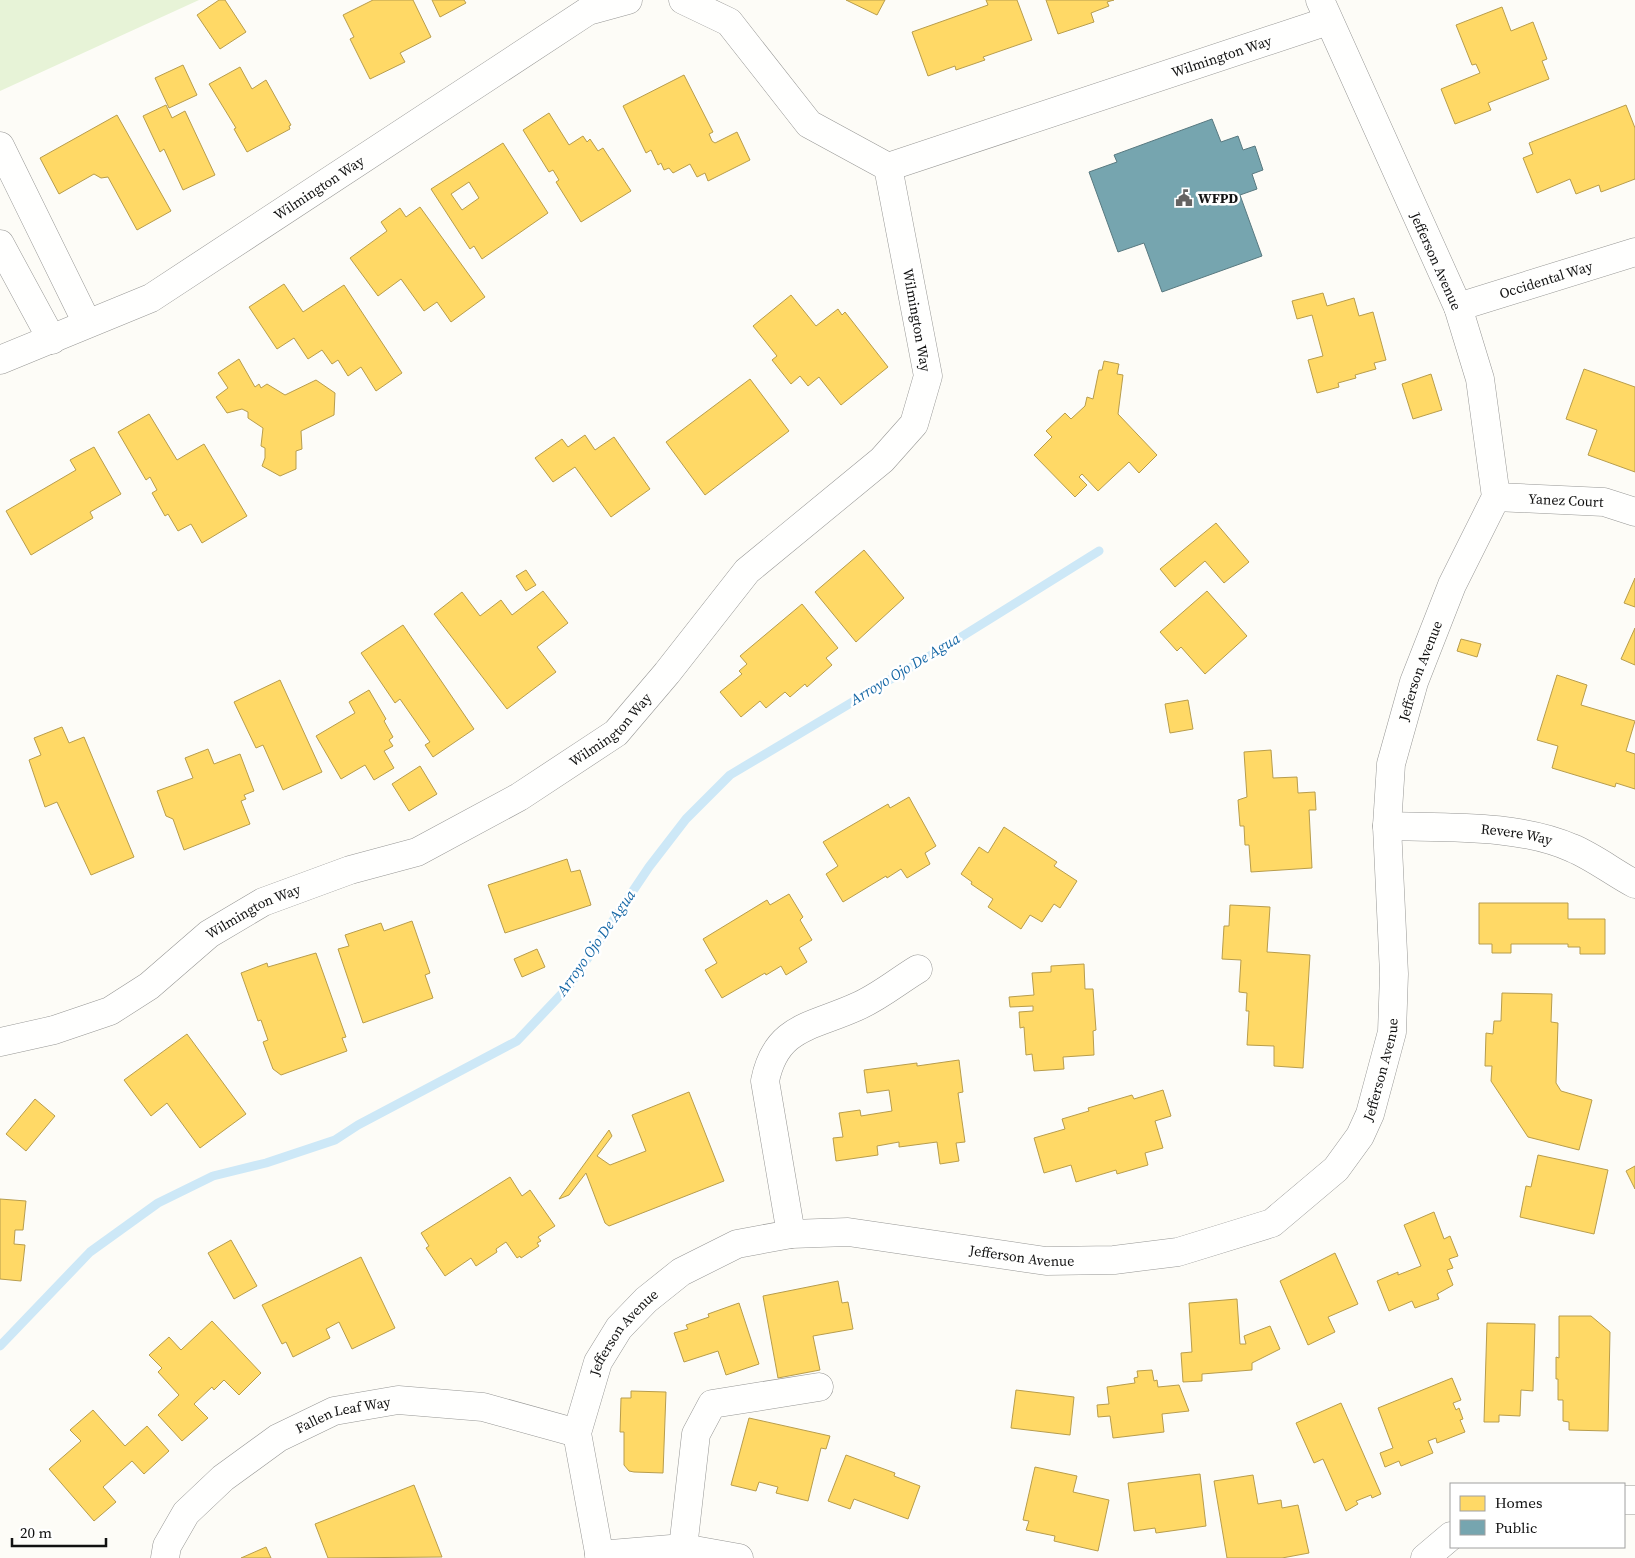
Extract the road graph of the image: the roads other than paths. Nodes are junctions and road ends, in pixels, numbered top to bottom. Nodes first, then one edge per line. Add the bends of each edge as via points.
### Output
1 (628, 0) edge
2 (683, 0) edge
3 (1324, 11) edge
4 (0, 146) edge
5 (888, 167) junction
6 (0, 244) edge
7 (1635, 252) edge
8 (1458, 306) junction
9 (87, 322) junction
10 (52, 340) junction
11 (0, 360) edge
12 (1496, 496) junction
13 (1635, 512) edge
14 (1388, 826) junction
15 (1635, 884) edge
16 (918, 968) dead end
17 (0, 1042) edge
18 (791, 1234) junction
19 (819, 1387) dead end
20 (576, 1433) junction
21 (1450, 1537) edge
22 (683, 1548) junction
23 (599, 1556) edge
24 (166, 1558) edge
25 (739, 1558) edge
26 (1425, 1558) edge

1 - 9 street, Wilmington Way via 588,11 151,298
2 - 5 street via 729,22 809,124
3 - 5 street, Wilmington Way
3 - 8 street, Jefferson Avenue
4 - 9 street
5 - 17 street, Wilmington Way via 928,376 914,424 882,460 747,572 616,733 519,797 416,852 350,870 263,902 208,934 149,986 110,1011 54,1030
6 - 10 street
7 - 8 street, Occidental Way
8 - 12 street, Jefferson Avenue via 1480,379
9 - 10 street, Wilmington Way
10 - 11 street, Wilmington Way
12 - 13 street, Yanez Court via 1604,502
12 - 14 street, Jefferson Avenue via 1452,585 1414,682 1391,764
14 - 15 street, Revere Way via 1473,829 1536,836 1573,848
14 - 18 street, Jefferson Avenue via 1394,974 1392,1032 1370,1114 1360,1136 1336,1169 1272,1223 1178,1252 1104,1260 1046,1261 848,1232
16 - 18 street via 857,1007 806,1025 779,1045 768,1064 765,1081
18 - 20 street, Jefferson Avenue via 737,1244 681,1272 646,1300 619,1328 598,1362
19 - 22 street via 712,1404 696,1434
20 - 23 street, Jefferson Avenue
20 - 24 street, Fallen Leaf Way via 483,1407 398,1400 334,1411 278,1438 222,1478 186,1513 166,1546
21 - 26 street
22 - 23 street
22 - 25 street

